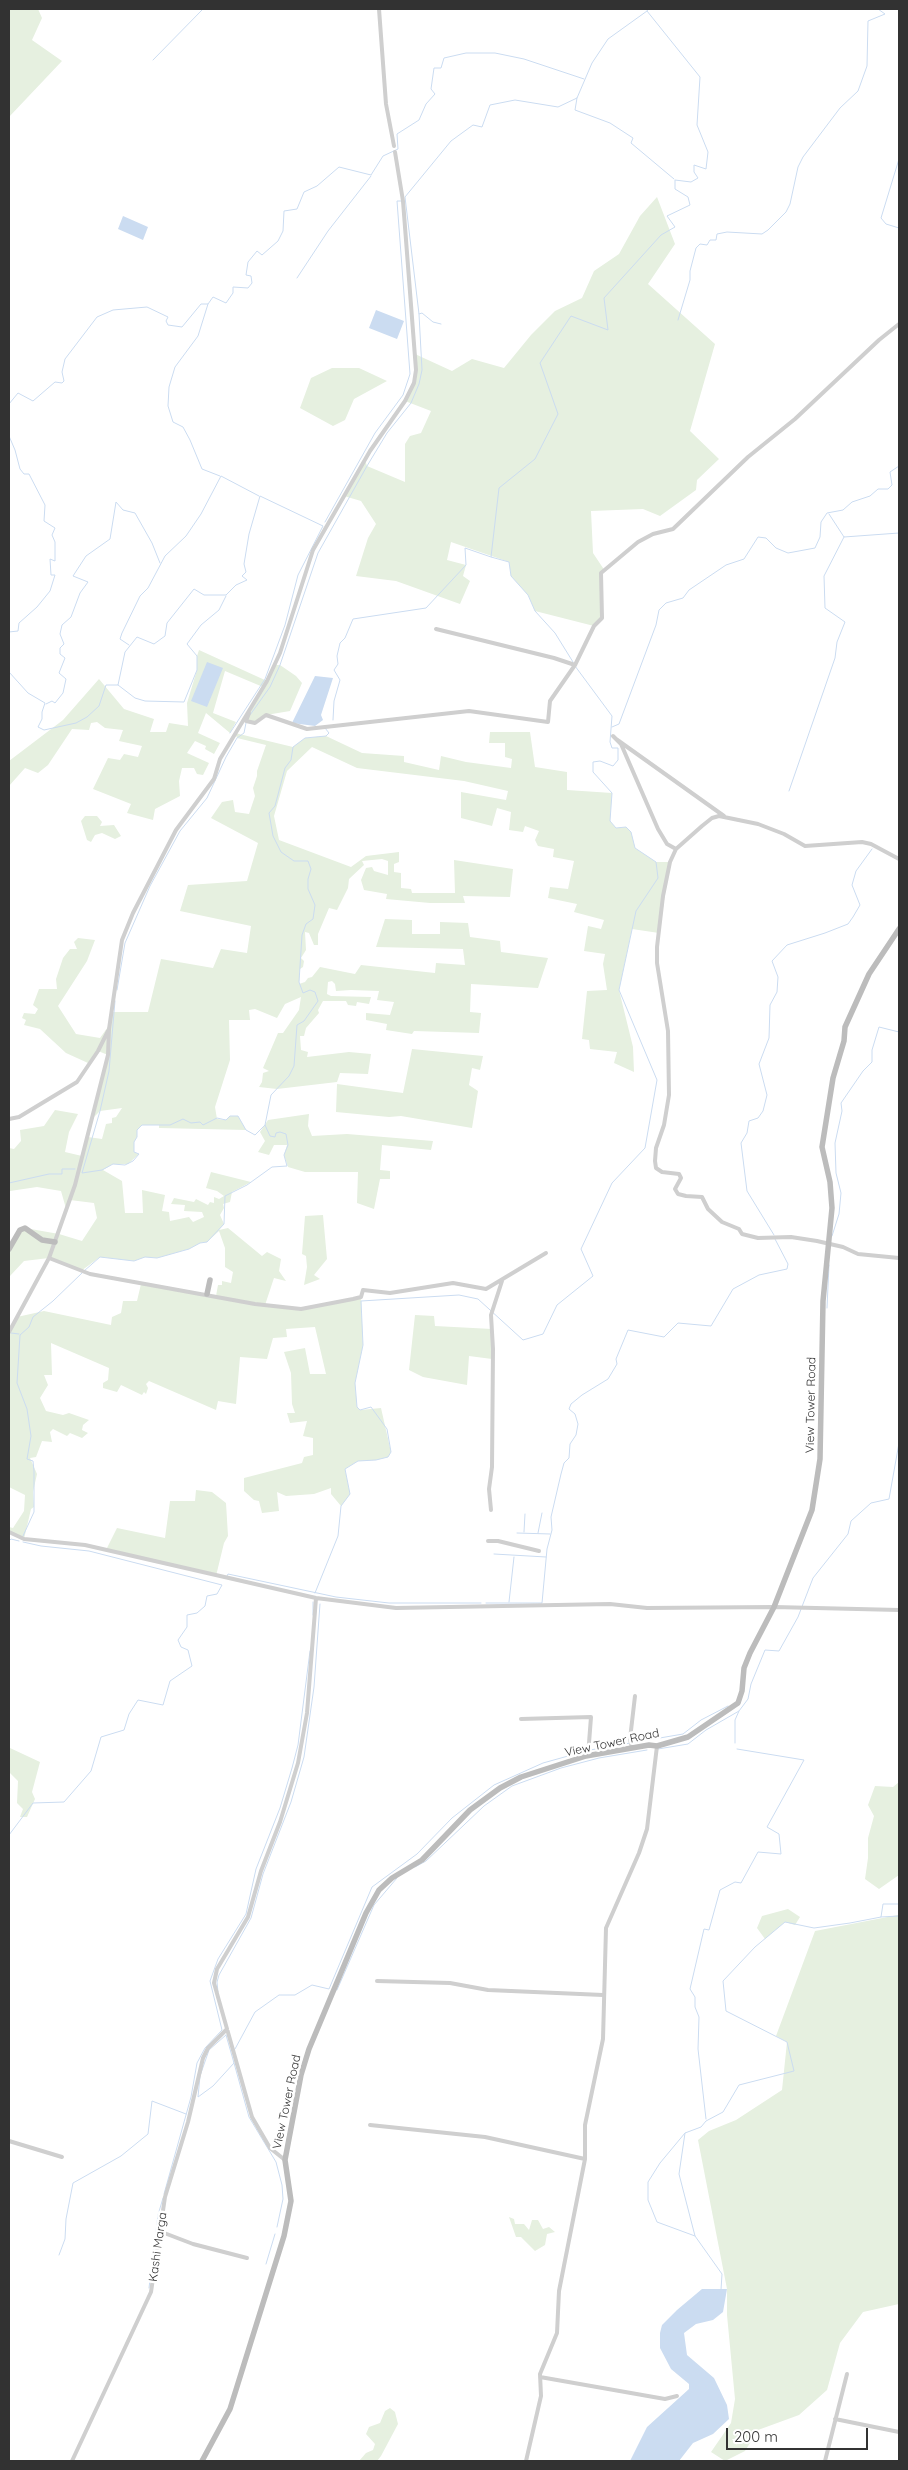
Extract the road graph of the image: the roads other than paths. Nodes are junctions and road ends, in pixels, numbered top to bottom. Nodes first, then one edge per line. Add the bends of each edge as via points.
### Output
1 (379, 9) edge
2 (394, 146) dead end
3 (395, 152) dead end
4 (899, 324) edge
5 (436, 629) dead end
6 (575, 665) junction
7 (251, 707) junction
8 (726, 817) junction
9 (676, 849) junction
10 (899, 859) edge
11 (899, 929) edge
12 (109, 1029) junction
13 (9, 1119) edge
14 (55, 1242) junction
15 (827, 1243) junction
16 (9, 1250) edge
17 (546, 1253) dead end
18 (49, 1258) junction
19 (899, 1258) edge
20 (210, 1280) dead end
21 (502, 1281) junction
22 (207, 1294) junction
23 (9, 1332) edge
24 (490, 1510) dead end
25 (9, 1532) edge
26 (488, 1541) dead end
27 (539, 1551) dead end
28 (316, 1598) junction
29 (774, 1607) junction
30 (899, 1610) edge
31 (634, 1696) dead end
32 (521, 1719) dead end
33 (657, 1746) junction
34 (632, 1748) junction
35 (588, 1756) junction
36 (377, 1981) dead end
37 (603, 1995) junction
38 (227, 2030) junction
39 (370, 2125) dead end
40 (9, 2141) edge
41 (62, 2157) dead end
42 (585, 2159) junction
43 (285, 2160) junction
44 (159, 2231) junction
45 (247, 2258) dead end
46 (541, 2374) junction
47 (847, 2374) dead end
48 (677, 2396) dead end
49 (835, 2419) junction
50 (899, 2432) edge
51 (72, 2461) edge
52 (202, 2461) edge
53 (526, 2461) edge
54 (825, 2461) edge

1 - 2 street via 386,104
3 - 7 street via 403,201 416,370 414,383 313,550 280,653
4 - 6 street via 673,529 638,542 601,573 602,618 594,626
5 - 6 street
6 - 7 street via 550,701 548,722 469,711 307,729 266,715 255,723 246,721
7 - 12 street via 220,759 214,779 176,830 133,913 122,940
8 - 9 street via 712,818
8 - 9 street via 615,737 658,829 667,844
8 - 10 street via 758,824 805,846 862,842
9 - 15 street via 663,896 657,947 668,1031 670,1095 656,1148 656,1168 679,1174 681,1178 675,1189 678,1194 702,1197 708,1209 722,1222 739,1229 742,1234
11 - 15 street, View Tower Road via 869,974 845,1027 833,1078 822,1147 832,1208
12 - 13 street via 77,1082 19,1117
12 - 14 street via 108,1055 94,1117 67,1212
14 - 16 street via 42,1240 25,1228 20,1230
14 - 18 street
15 - 19 street via 864,1255
15 - 29 street, View Tower Road via 820,1459 812,1510
17 - 21 street
18 - 22 street via 90,1274
18 - 23 street
20 - 22 street
21 - 22 street via 486,1289 453,1283 390,1293 363,1290 361,1296 312,1308 255,1304
21 - 24 street via 491,1315
25 - 28 street via 24,1539 85,1545
26 - 27 street
28 - 29 street via 396,1608 439,1609 610,1604 647,1608
28 - 38 street via 307,1713 298,1763 248,1917 217,1969 214,1983
29 - 30 street
29 - 33 street, View Tower Road via 744,1668 738,1703 688,1736
31 - 34 street
32 - 35 street via 591,1717
33 - 34 street, View Tower Road
33 - 37 street via 646,1829 636,1861 606,1928
34 - 35 street, View Tower Road
35 - 43 street, View Tower Road via 521,1777 500,1788 470,1810 422,1860 379,1890 366,1913 309,2049
36 - 37 street via 450,1983 488,1990
37 - 42 street via 603,2039 585,2125
38 - 43 street via 252,2117 270,2148
38 - 44 street, Kashi Marga via 208,2048 203,2058 165,2197
39 - 42 street via 485,2137
40 - 41 street
42 - 46 street via 559,2291 557,2333
43 - 52 street, View Tower Road via 291,2201 284,2236 230,2408
44 - 45 street via 192,2244
44 - 51 street, Kashi Marga via 151,2292
46 - 48 street via 665,2399
46 - 53 street via 541,2396
47 - 49 street
49 - 50 street
49 - 54 street

